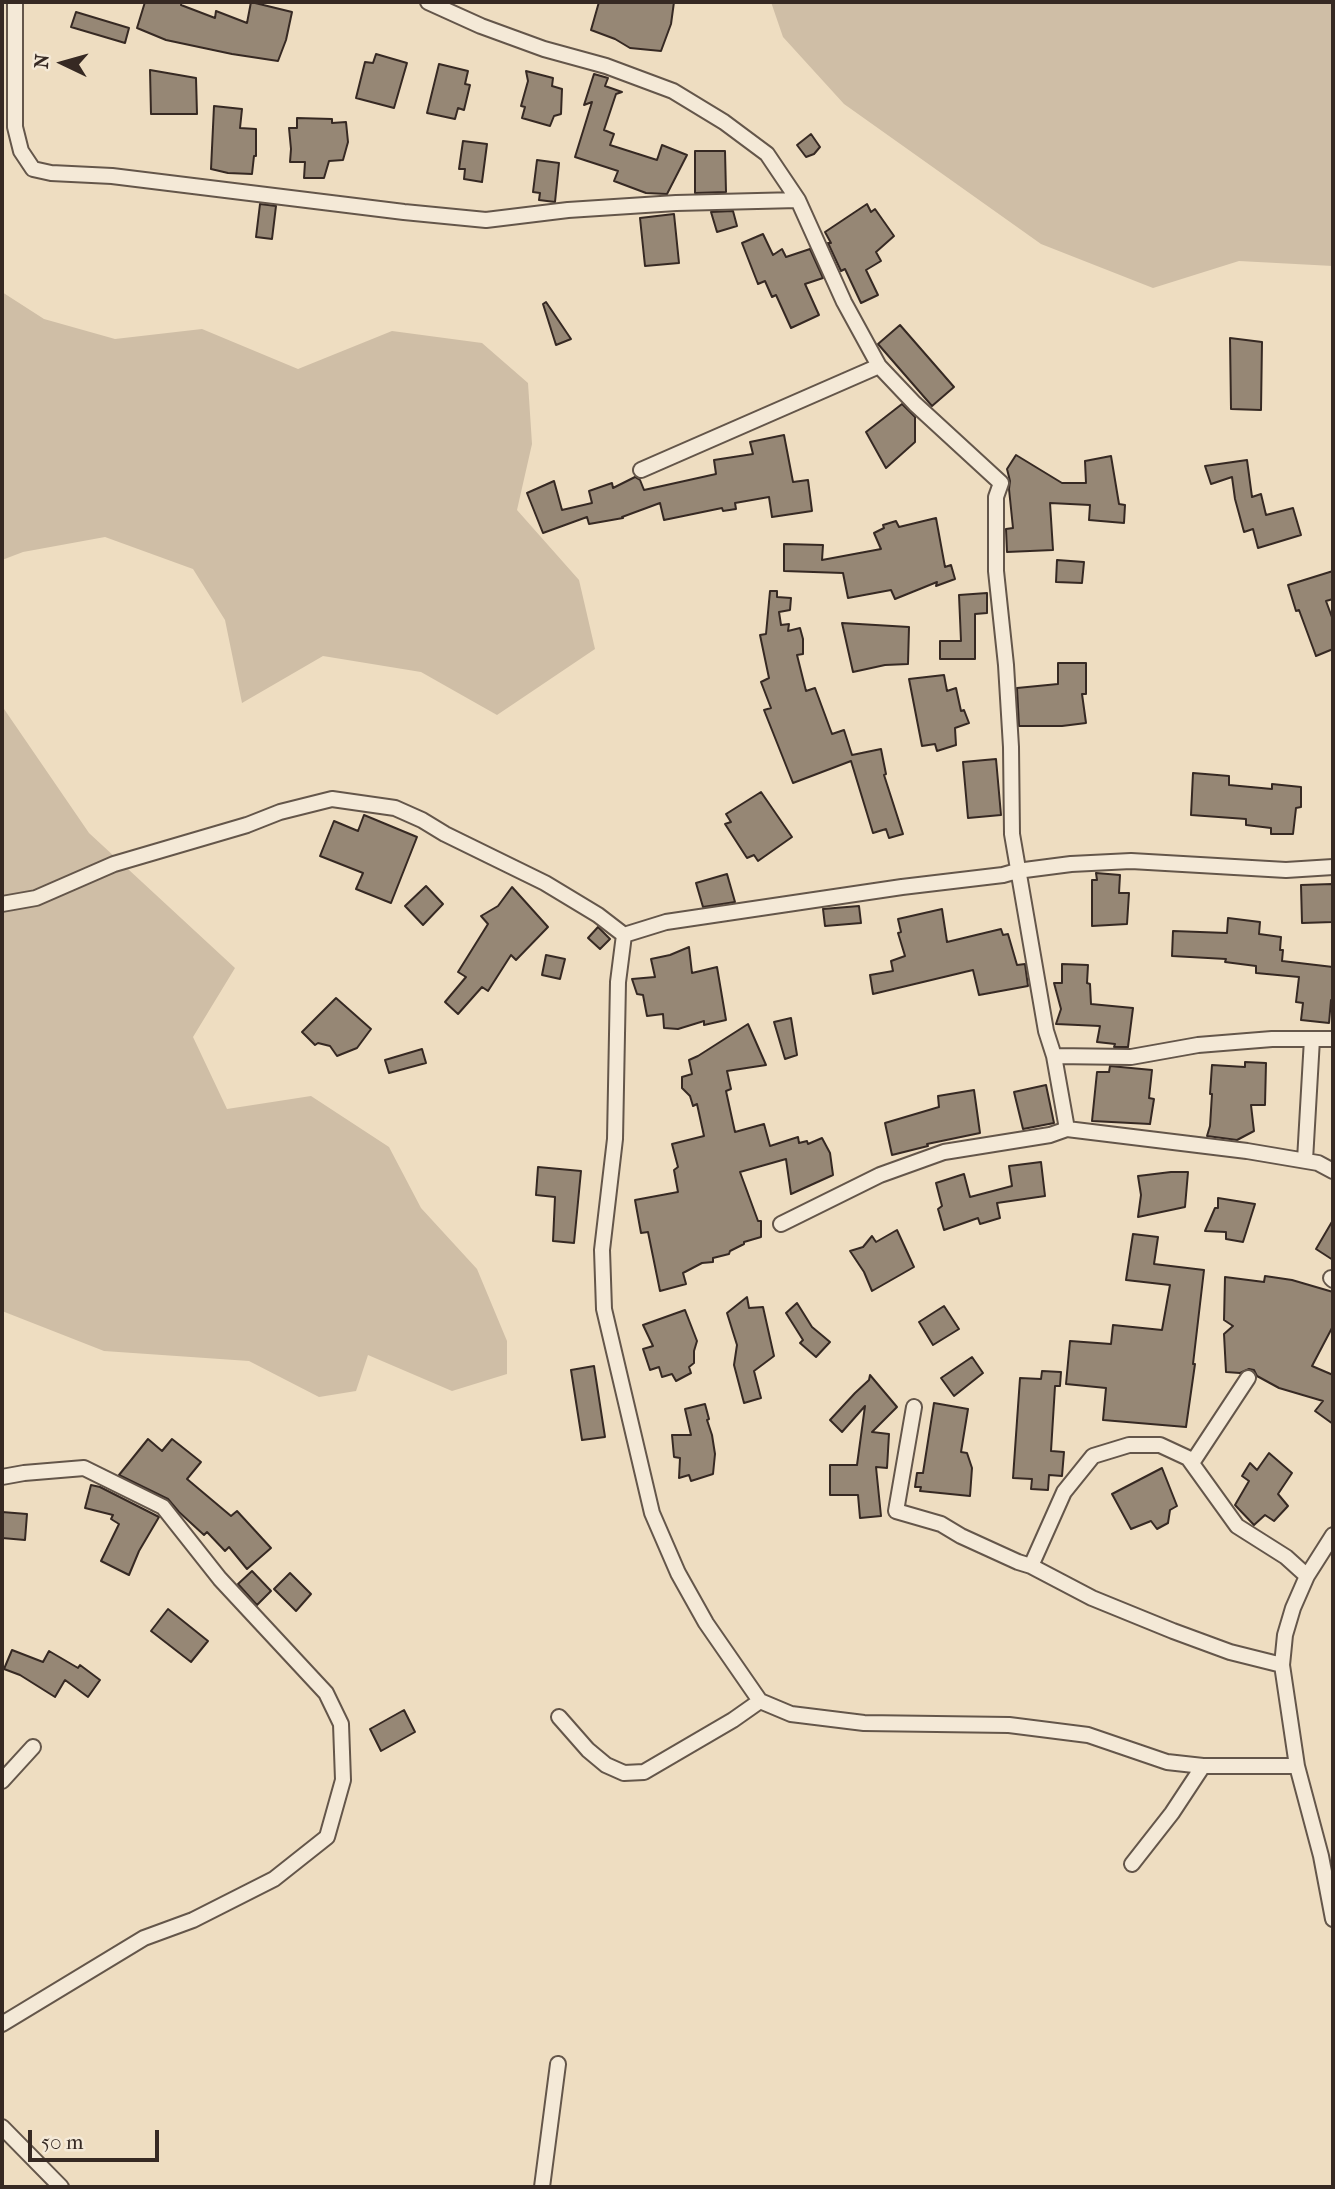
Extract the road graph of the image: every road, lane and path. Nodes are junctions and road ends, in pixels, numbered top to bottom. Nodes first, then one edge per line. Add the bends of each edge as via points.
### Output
1 (15, 2) edge
2 (428, 2) edge
3 (798, 200) junction
4 (879, 366) junction
5 (641, 470) dead end
6 (1333, 867) edge
7 (1017, 871) junction
8 (2, 904) edge
9 (624, 935) junction
10 (1312, 1039) junction
11 (1333, 1039) edge
12 (1054, 1056) junction
13 (1067, 1129) junction
14 (1305, 1160) junction
15 (1333, 1171) edge
16 (781, 1224) dead end
17 (1248, 1378) dead end
18 (915, 1407) dead end
19 (1192, 1464) junction
20 (2, 1478) edge
21 (1333, 1535) edge
22 (1031, 1566) junction
23 (1307, 1576) junction
24 (1282, 1665) junction
25 (760, 1701) junction
26 (559, 1717) dead end
27 (33, 1747) dead end
28 (1203, 1766) junction
29 (1297, 1766) junction
30 (2, 1781) edge
31 (1132, 1864) dead end
32 (1333, 1919) edge
33 (2, 2024) edge
34 (558, 2064) dead end
35 (2, 2127) edge
36 (61, 2187) edge
37 (542, 2187) edge

1 - 3 street via 15,127 21,151 33,169 486,220 582,209
2 - 3 street via 519,40 674,91 767,154
3 - 4 street
4 - 5 street
4 - 7 street via 1000,483 996,571
6 - 7 street via 1286,870 1131,861
7 - 9 street via 666,922
7 - 12 street
8 - 9 street via 36,898 114,864 332,799 395,808 422,820 545,883
9 - 25 street via 618,982 615,1139 602,1251 604,1309 652,1513 706,1623
10 - 11 street
10 - 12 street via 1198,1045 1131,1056
10 - 14 street
12 - 13 street
13 - 14 street
13 - 16 street via 944,1152 880,1175
14 - 15 street
17 - 19 street
18 - 22 street via 896,1511 941,1524
19 - 22 street via 1160,1445 1129,1445 1093,1456 1064,1492
19 - 23 street via 1237,1526
20 - 33 street via 84,1468 163,1507 219,1579 326,1693 341,1724 343,1780 327,1837 274,1879 193,1920 144,1938
21 - 23 street
22 - 24 street via 1092,1598 1173,1631
23 - 24 street via 1285,1635
24 - 29 street
25 - 26 street via 644,1772 624,1773 606,1765
25 - 28 street via 791,1714 864,1723 1009,1725 1088,1735 1153,1758
27 - 30 street
28 - 29 street
28 - 31 street
29 - 32 street
34 - 37 street
35 - 36 street

